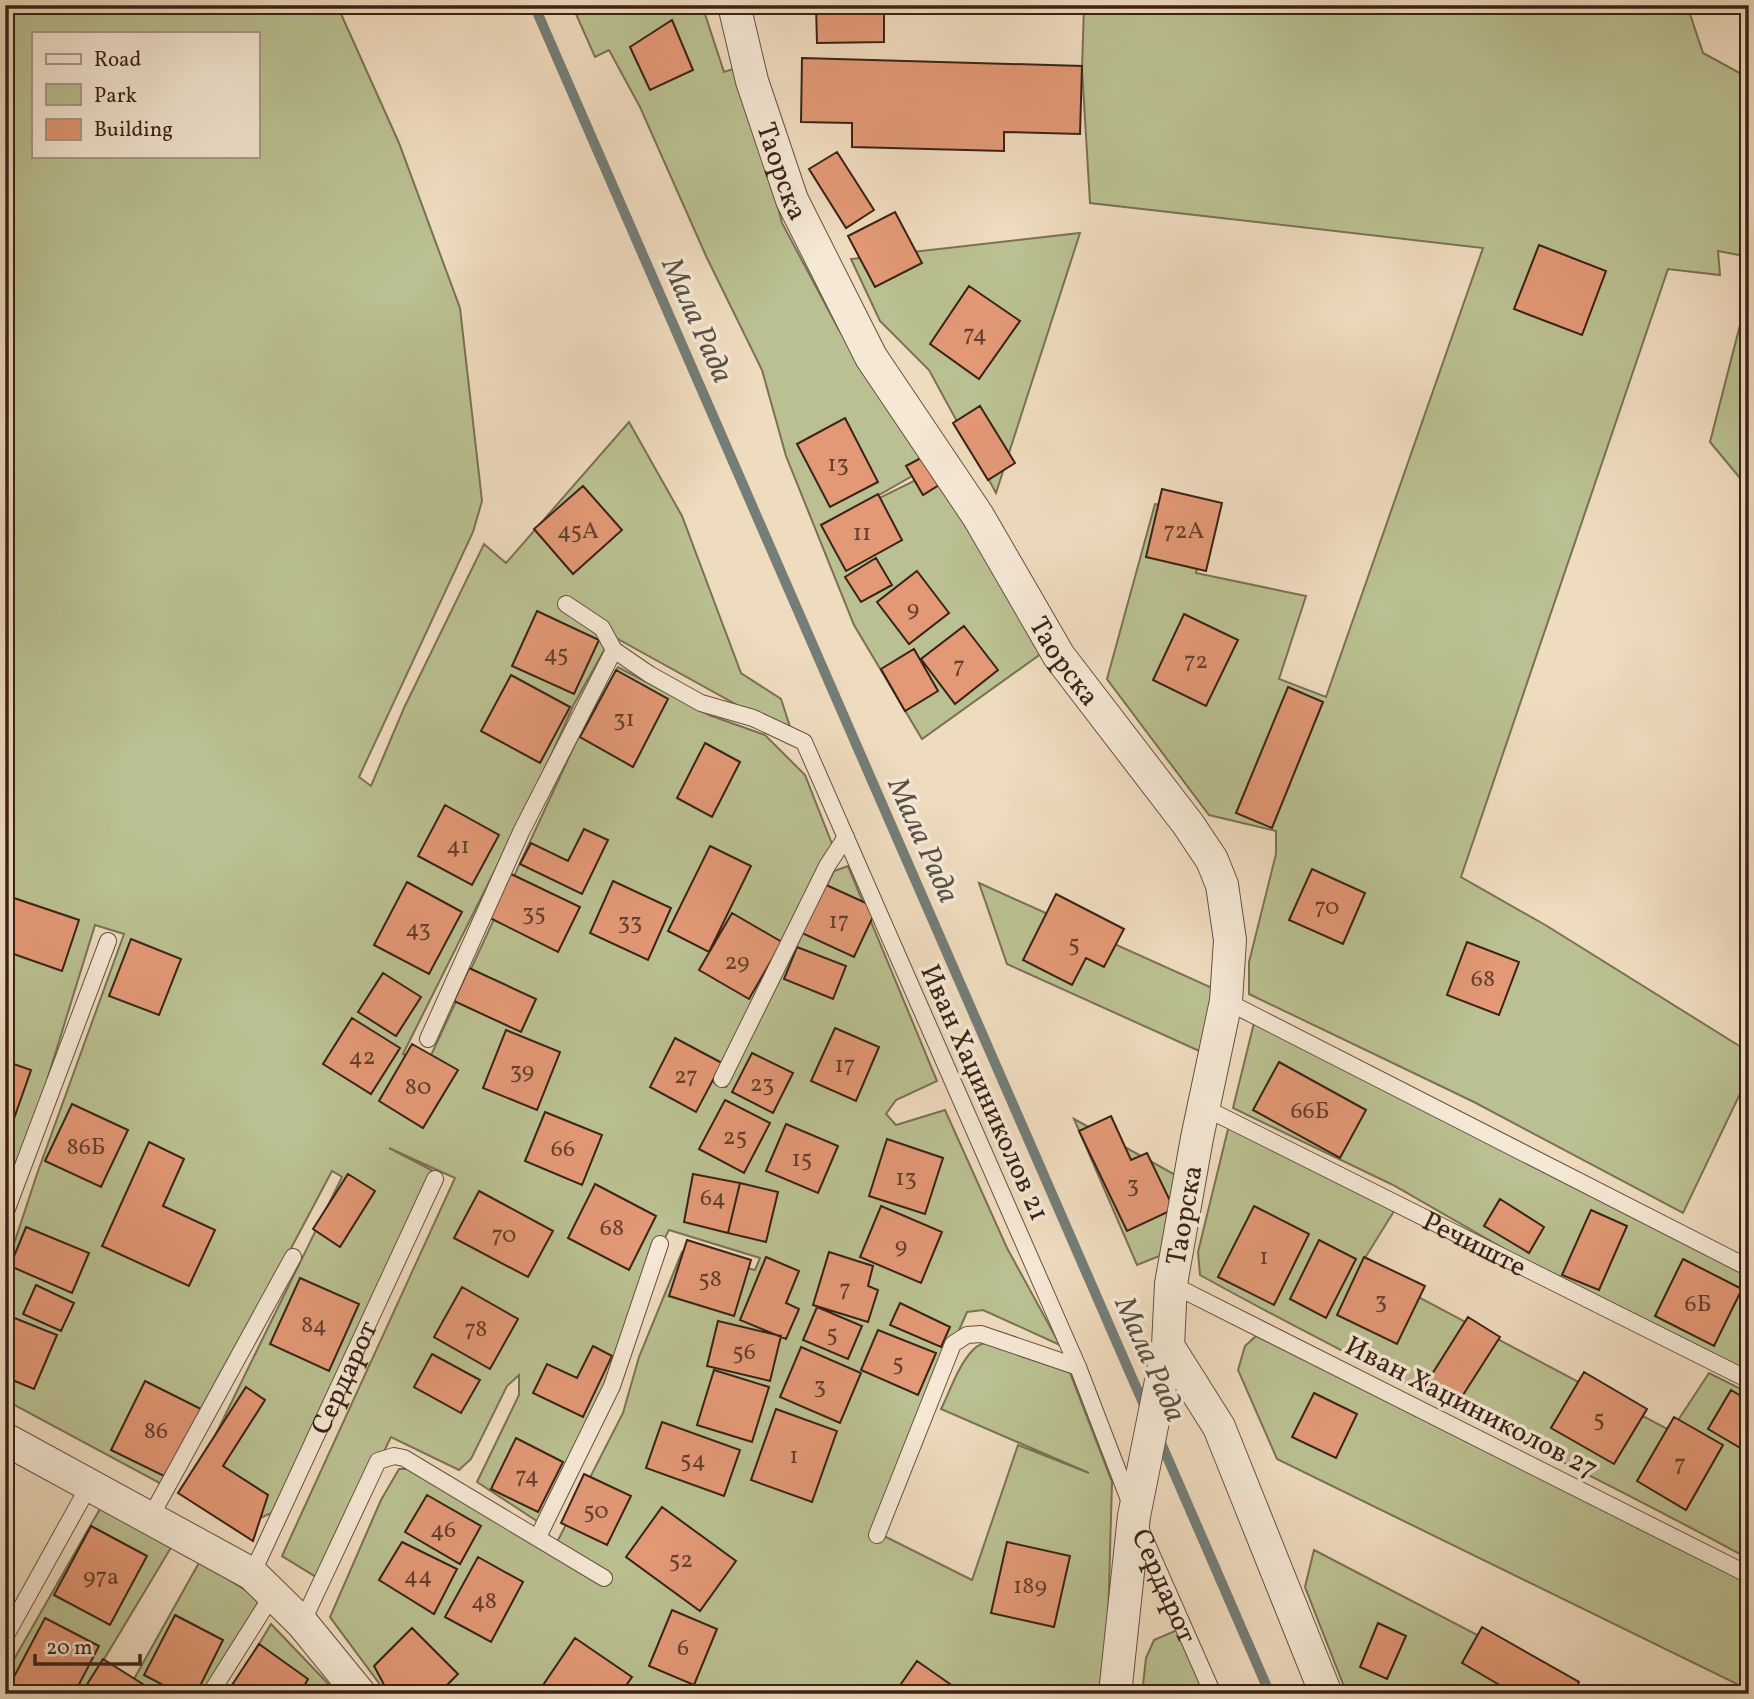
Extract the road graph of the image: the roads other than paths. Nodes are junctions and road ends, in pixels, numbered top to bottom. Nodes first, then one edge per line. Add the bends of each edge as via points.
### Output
1 (734, 5) edge
2 (566, 604) dead end
3 (614, 650) junction
4 (846, 837) junction
5 (108, 941) dead end
6 (1226, 1001) junction
7 (428, 1039) dead end
8 (722, 1079) dead end
9 (1203, 1107) junction
10 (435, 1179) dead end
11 (5, 1214) edge
12 (660, 1244) dead end
13 (293, 1257) dead end
14 (1749, 1268) edge
15 (1171, 1284) junction
16 (1168, 1346) junction
17 (1078, 1367) junction
18 (1749, 1380) edge
19 (5, 1439) edge
20 (90, 1484) junction
21 (1135, 1516) junction
22 (150, 1518) junction
23 (877, 1535) dead end
24 (538, 1537) junction
25 (1749, 1575) edge
26 (604, 1578) dead end
27 (262, 1584) junction
28 (302, 1623) junction
29 (5, 1637) edge
30 (210, 1694) edge
31 (360, 1694) edge
32 (1115, 1694) edge
33 (1213, 1694) edge
34 (1326, 1694) edge

1 - 6 street, Таорска via 752,81 792,200 871,357 978,516 1059,656 1212,860 1222,885 1230,940
2 - 3 lane, Иван Хаџиниколов 21 via 602,628
3 - 4 lane, Иван Хаџиниколов 21 via 701,703 753,718 804,742
3 - 7 lane via 521,832
4 - 8 lane via 827,866
4 - 17 lane, Иван Хаџиниколов 21
5 - 11 lane
6 - 9 street, Таорска
6 - 14 lane
9 - 15 street, Таорска
9 - 18 lane, Речиште
10 - 27 lane, Сердарот
12 - 24 lane via 612,1386
13 - 22 lane
15 - 16 street, Таорска
15 - 25 lane, Иван Хаџиниколов 27
16 - 21 street, Таорска
16 - 34 street via 1219,1427
17 - 21 lane, Иван Хаџиниколов 21
17 - 23 lane via 981,1334 967,1335 953,1344
19 - 20 street
20 - 22 street
20 - 29 lane
21 - 32 street, Таорска
21 - 33 lane, Сердарот
22 - 27 street
24 - 26 lane
24 - 28 lane via 404,1458 386,1457 378,1461
27 - 28 street
27 - 30 lane, Сердарот
28 - 31 street

